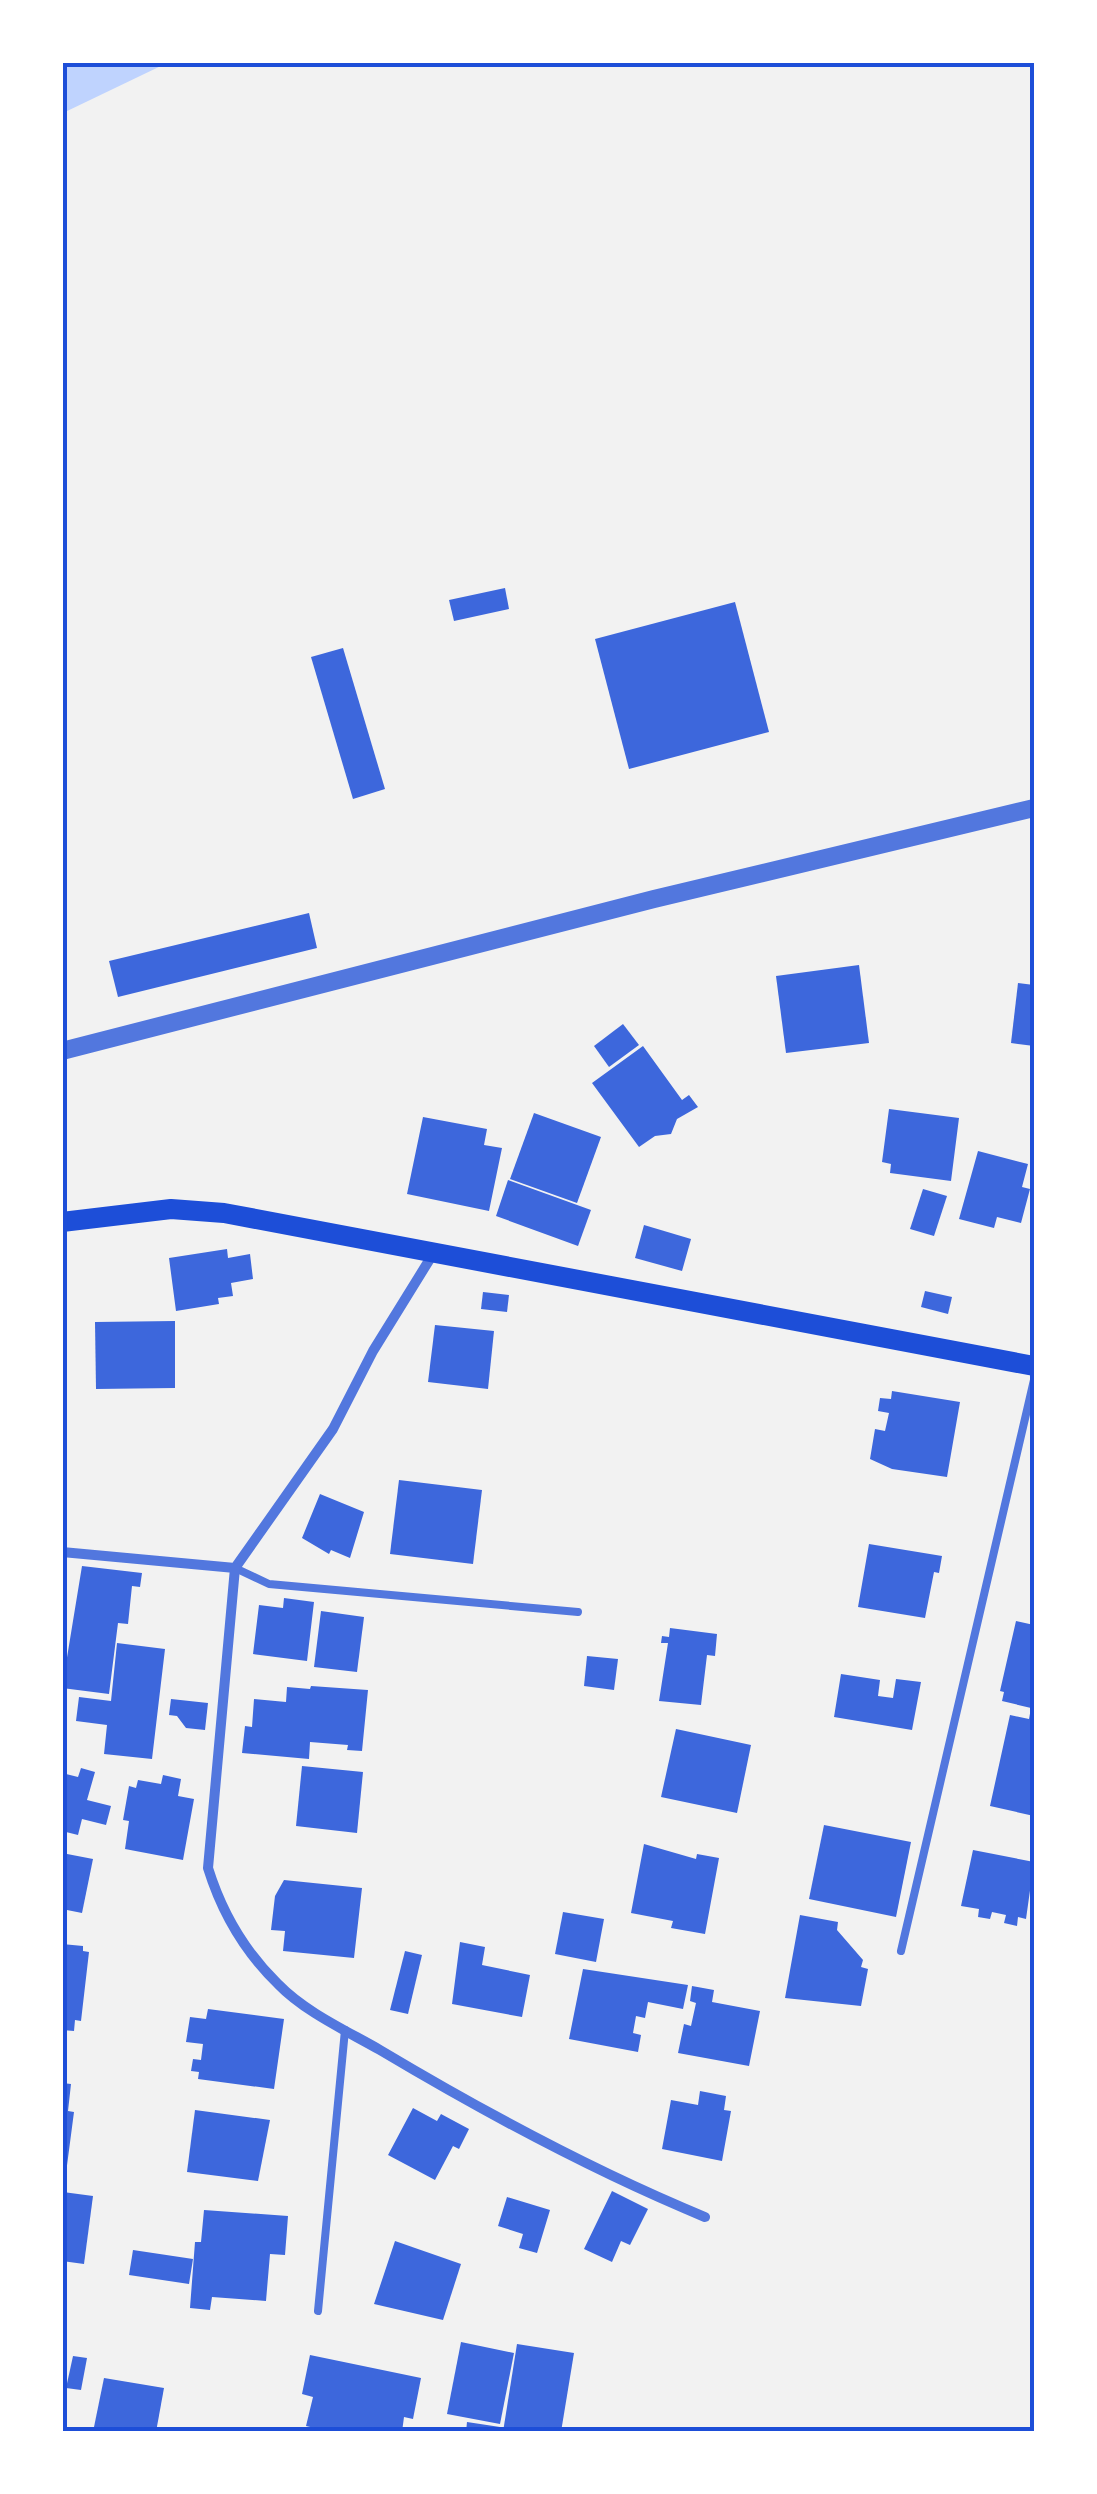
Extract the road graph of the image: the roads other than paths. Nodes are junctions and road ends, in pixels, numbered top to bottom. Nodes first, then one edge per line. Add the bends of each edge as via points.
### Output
1 (1034, 808) edge
2 (62, 1051) edge
3 (62, 1222) edge
4 (433, 1253) junction
5 (1034, 1366) edge
6 (1034, 1380) edge
7 (62, 1552) edge
8 (235, 1568) junction
9 (578, 1612) dead end
10 (901, 1951) dead end
11 (345, 2030) junction
12 (706, 2217) dead end
13 (318, 2311) dead end

1 - 2 street
3 - 4 main road via 170,1209 224,1213
4 - 5 main road
4 - 8 street via 333,1429
6 - 10 lane
7 - 8 street
8 - 9 lane via 270,1584
8 - 11 street via 208,1868 221,1908 256,1959 280,1987
11 - 12 street via 440,2086
11 - 13 lane

